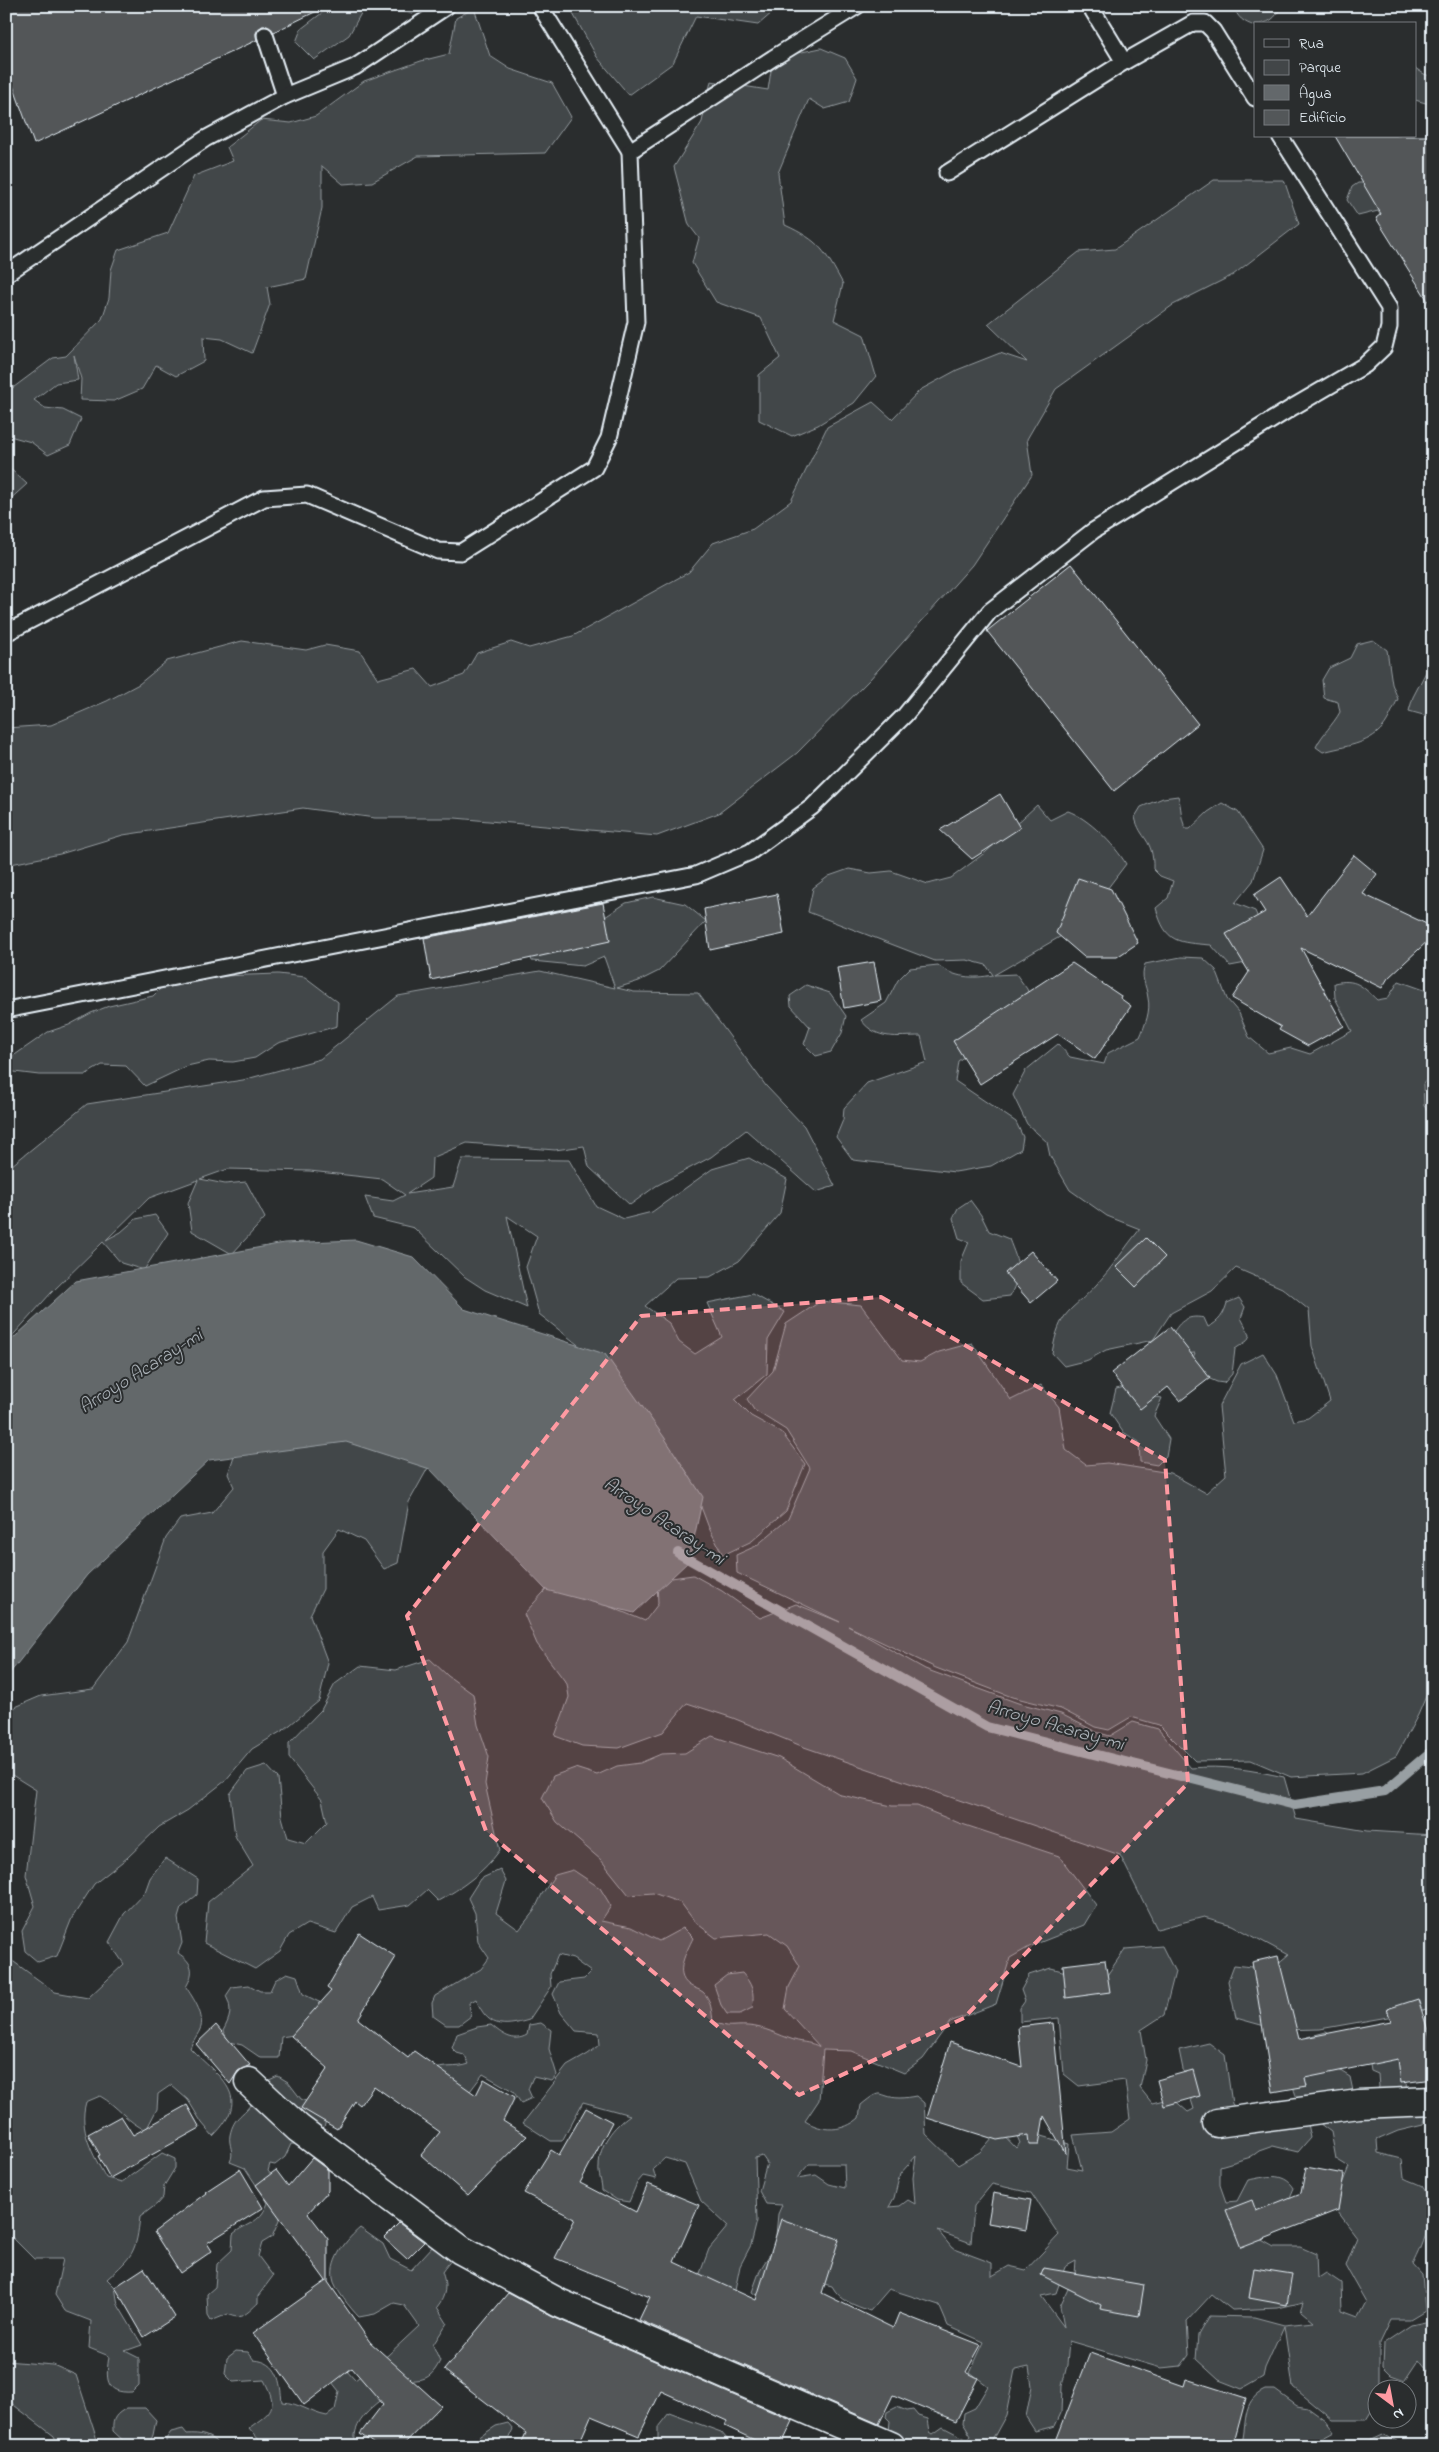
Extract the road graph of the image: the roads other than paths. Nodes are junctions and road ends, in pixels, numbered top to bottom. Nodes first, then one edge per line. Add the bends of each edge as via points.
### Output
1 (447, 6) edge
2 (540, 6) edge
3 (857, 6) edge
4 (1090, 6) edge
5 (265, 36) dead end
6 (1124, 62) junction
7 (285, 96) junction
8 (1254, 96) edge
9 (1281, 138) edge
10 (630, 151) junction
11 (947, 173) dead end
12 (6, 274) edge
13 (6, 633) edge
14 (6, 1010) edge
15 (249, 2082) dead end
16 (1433, 2101) edge
17 (1217, 2123) dead end
18 (891, 2446) edge

1 - 7 lane via 355,67
2 - 10 lane
3 - 10 lane
4 - 6 lane
5 - 7 lane
6 - 8 lane via 1193,23 1204,23 1213,31
6 - 11 lane
7 - 12 lane via 205,139
9 - 14 lane via 1389,308 1384,348 1365,365 1093,531 990,611 905,715 812,807 750,852 696,875
10 - 13 lane via 636,322 609,438 594,468 461,552 438,551 307,494 264,498
15 - 18 street via 298,2128 461,2250 559,2303
16 - 17 street via 1359,2104

